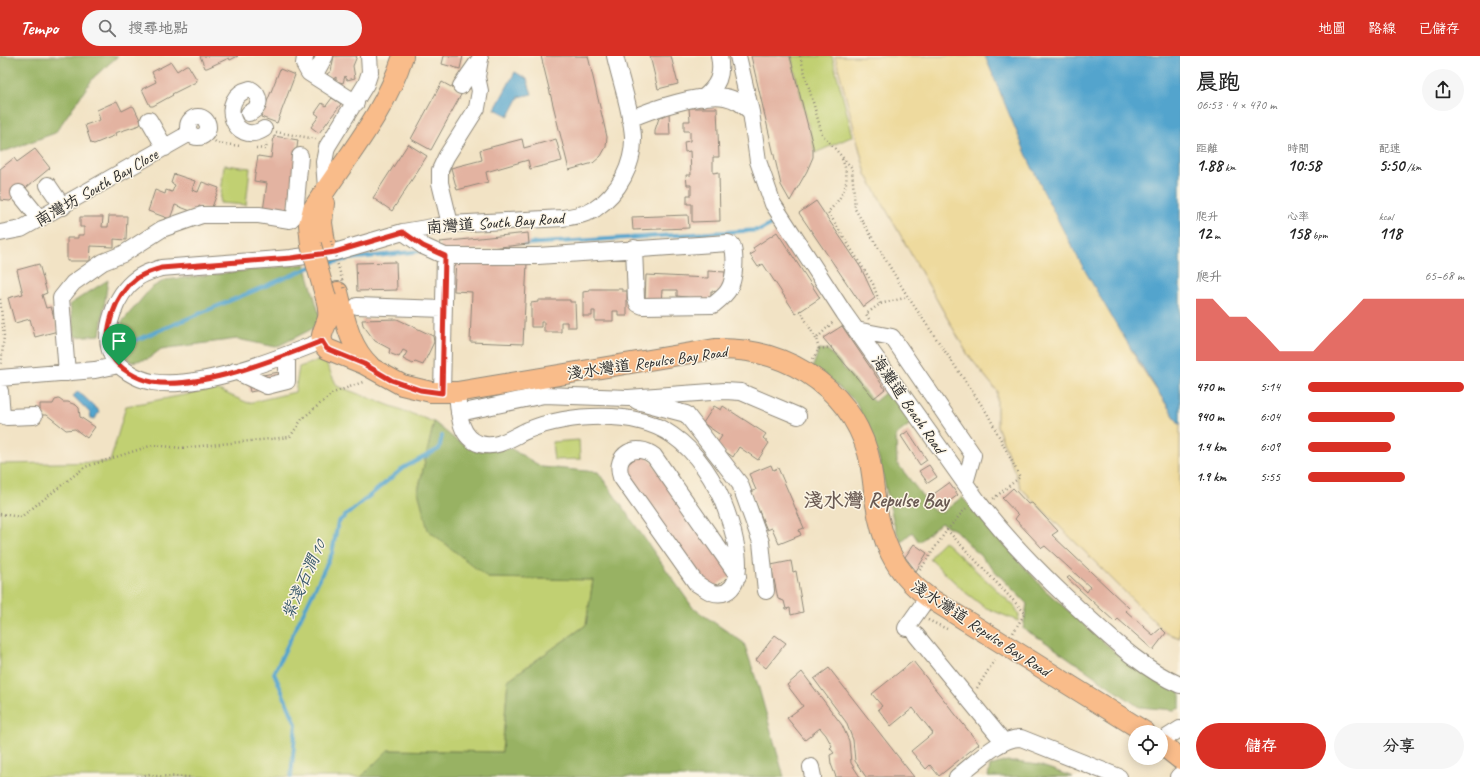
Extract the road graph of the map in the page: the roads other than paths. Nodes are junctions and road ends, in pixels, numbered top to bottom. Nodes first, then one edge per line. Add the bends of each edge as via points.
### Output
1 (325, 56) edge
2 (369, 56) edge
3 (403, 56) edge
4 (615, 56) edge
5 (719, 56) edge
6 (738, 56) edge
7 (305, 57) dead end
8 (480, 58) edge
9 (314, 76) junction
10 (461, 86) dead end
11 (703, 98) junction
12 (356, 103) junction
13 (231, 112) junction
14 (751, 112) junction
15 (249, 113) dead end
16 (630, 118) junction
17 (149, 120) dead end
18 (264, 129) dead end
19 (165, 148) junction
20 (300, 156) dead end
21 (48, 185) dead end
22 (326, 188) junction
23 (19, 193) dead end
24 (63, 207) junction
25 (40, 219) junction
26 (450, 224) junction
27 (0, 233) edge
28 (408, 235) junction
29 (634, 248) junction
30 (439, 254) junction
31 (336, 294) junction
32 (357, 306) dead end
33 (443, 309) junction
34 (856, 330) junction
35 (348, 333) junction
36 (325, 340) junction
37 (287, 355) junction
38 (119, 365) junction
39 (235, 372) junction
40 (67, 373) junction
41 (0, 374) edge
42 (373, 375) junction
43 (0, 391) edge
44 (450, 392) junction
45 (628, 398) junction
46 (459, 413) junction
47 (34, 416) dead end
48 (798, 416) dead end
49 (965, 483) junction
50 (738, 576) junction
51 (766, 591) dead end
52 (928, 597) junction
53 (1180, 685) edge
54 (1133, 725) edge
55 (1180, 729) edge
56 (1168, 736) edge
57 (1003, 741) junction
58 (1168, 750) edge
59 (1180, 759) edge
60 (957, 777) edge
61 (1119, 777) edge

1 - 9 street
2 - 12 street via 370,72
3 - 22 main road, 淺水灣道 Repulse Bay Road via 381,108
4 - 16 street, 南灣道 South Bay Road
5 - 11 street via 721,76 717,85
6 - 14 street, 海灘道 Beach Road
7 - 9 street via 305,67
8 - 10 street
8 - 26 street via 477,108 440,170 440,183
9 - 12 street
11 - 14 street via 724,96 743,104
11 - 16 street via 660,107
12 - 22 street via 326,147
13 - 15 street via 231,105 238,94 250,89 256,94 259,102 256,109
13 - 18 street via 237,128 242,132 253,134
13 - 19 street, 南灣坊 South Bay Close via 206,122 200,118 192,119 188,126 190,133
14 - 34 street, 海灘道 Beach Road via 758,161 773,204
16 - 26 street, 南灣道 South Bay Road via 632,149 624,176 615,190 594,209 563,218
17 - 19 street
19 - 24 street, 南灣坊 South Bay Close
20 - 40 street via 294,215 290,220 259,215 202,215 162,229 123,254 103,262 73,283 61,298
21 - 24 street
22 - 31 main road, 淺水灣道 Repulse Bay Road, bridge via 310,215 309,231 323,243
23 - 25 street
24 - 25 street, 南灣坊 South Bay Close
25 - 27 street, 南灣坊 South Bay Close via 21,229
26 - 28 street, 南灣道 South Bay Road
28 - 30 street
28 - 38 street, 南灣道 South Bay Road via 335,252 161,268 148,272 128,286 113,314 109,340 112,354
29 - 29 street via 728,243 732,245 735,264 730,289 713,305 638,304
29 - 30 street via 538,256
30 - 33 street
31 - 35 main road, 淺水灣道 Repulse Bay Road
31 - 36 main road, 淺水灣道 Repulse Bay Road via 328,315
32 - 33 street
33 - 44 street
34 - 49 street, 海灘道 Beach Road
34 - 49 street via 892,337 973,455
35 - 36 main road via 336,323
35 - 42 main road, 淺水灣道 Repulse Bay Road
36 - 37 street
36 - 42 main road, 淺水灣道 Repulse Bay Road
37 - 39 street
37 - 39 street via 287,381 267,386
38 - 39 street via 140,378 164,383 201,380
38 - 40 street
40 - 41 street
42 - 44 main road, 淺水灣道 Repulse Bay Road via 420,390
43 - 47 street via 2,415
44 - 46 street
44 - 52 main road, 淺水灣道 Repulse Bay Road via 715,349 744,349 784,360 830,390 844,405 868,454 877,513 887,545 904,576
45 - 46 street via 544,395
45 - 48 street via 718,391 741,392
45 - 51 street via 686,414 740,484 761,542
46 - 50 street via 461,426 468,436 478,443 491,446 528,430 580,418 608,417 647,423 670,434 681,441 701,464 719,493 735,541
49 - 53 street, 海灘道 Beach Road via 992,519 1056,588 1108,636 1145,665
50 - 50 street via 728,591 721,594 706,591 696,582 621,477 620,463 626,453 638,449 650,452 654,456
52 - 54 main road, 淺水灣道 Repulse Bay Road
52 - 57 street via 911,631
55 - 56 street
57 - 60 street
57 - 61 street via 1021,738
58 - 59 main road

